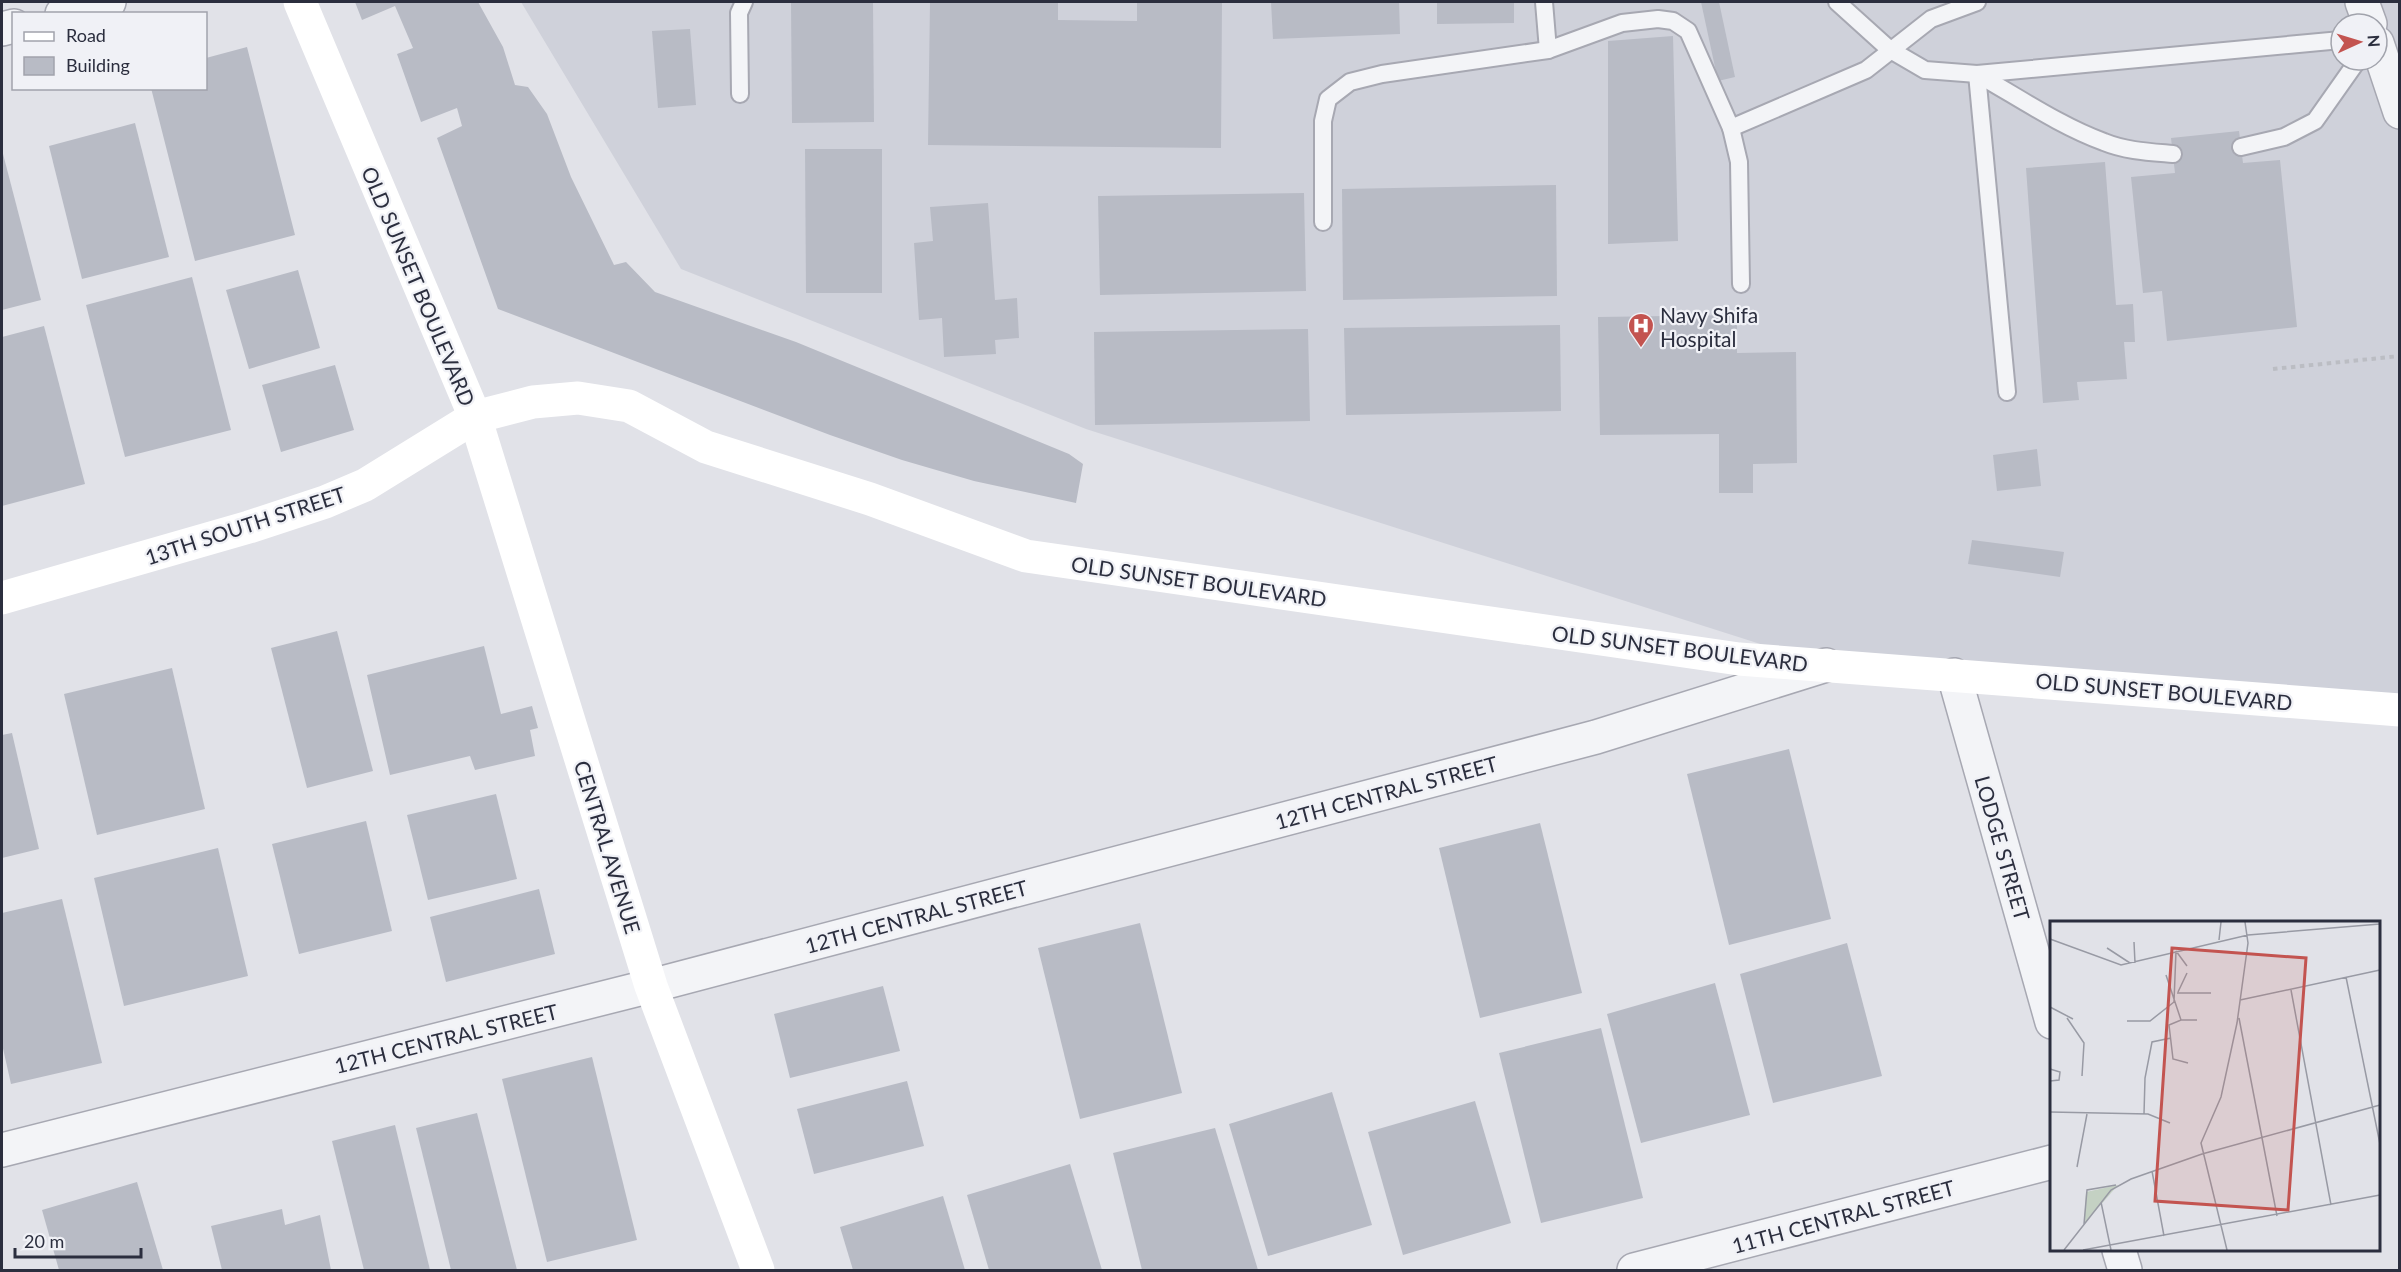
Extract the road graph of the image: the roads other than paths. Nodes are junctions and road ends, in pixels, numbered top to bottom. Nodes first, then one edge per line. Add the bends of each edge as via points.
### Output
1 (109, 2) edge
2 (300, 2) edge
3 (744, 2) edge
4 (1544, 2) edge
5 (1838, 2) edge
6 (1977, 2) edge
7 (70, 12) edge
8 (2329, 41) edge
9 (1548, 50) junction
10 (1889, 50) junction
11 (2349, 72) edge
12 (2387, 72) edge
13 (1977, 75) junction
14 (740, 94) dead end
15 (2400, 112) edge
16 (1731, 128) junction
17 (2241, 147) dead end
18 (2173, 154) dead end
19 (1323, 222) dead end
20 (1742, 284) dead end
21 (2007, 392) dead end
22 (475, 417) junction
23 (2, 598) edge
24 (1826, 665) junction
25 (1954, 675) junction
26 (2400, 710) edge
27 (651, 986) junction
28 (2050, 1015) edge
29 (2, 1150) edge
30 (2050, 1163) edge
31 (2119, 1251) edge
32 (758, 1270) edge
33 (1634, 1270) edge
34 (2125, 1270) edge

1 - 7 street
2 - 22 street, OLD SUNSET BOULEVARD
3 - 14 lane via 739,13
4 - 9 lane
5 - 10 lane
6 - 10 lane via 1931,19
8 - 13 lane
9 - 16 lane via 1622,23 1673,21 1688,31
9 - 19 lane via 1350,82 1328,99 1323,122
10 - 13 lane via 1925,70
10 - 16 lane via 1866,70
11 - 17 lane via 2314,121 2284,137
12 - 15 street
13 - 18 lane via 2104,142 2136,151
13 - 21 lane
16 - 20 lane via 1738,162
22 - 23 street, 13TH SOUTH STREET via 364,485 325,502
22 - 24 street, OLD SUNSET BOULEVARD via 533,402 578,398 629,406 706,447 870,499 1026,556 1739,659
22 - 27 street, CENTRAL AVENUE
24 - 25 street, OLD SUNSET BOULEVARD
24 - 27 street, 12TH CENTRAL STREET via 1596,737
25 - 26 street, OLD SUNSET BOULEVARD
25 - 28 street, LODGE STREET
27 - 29 street, 12TH CENTRAL STREET
27 - 32 street, CENTRAL AVENUE
30 - 33 street, 11TH CENTRAL STREET
31 - 34 street

